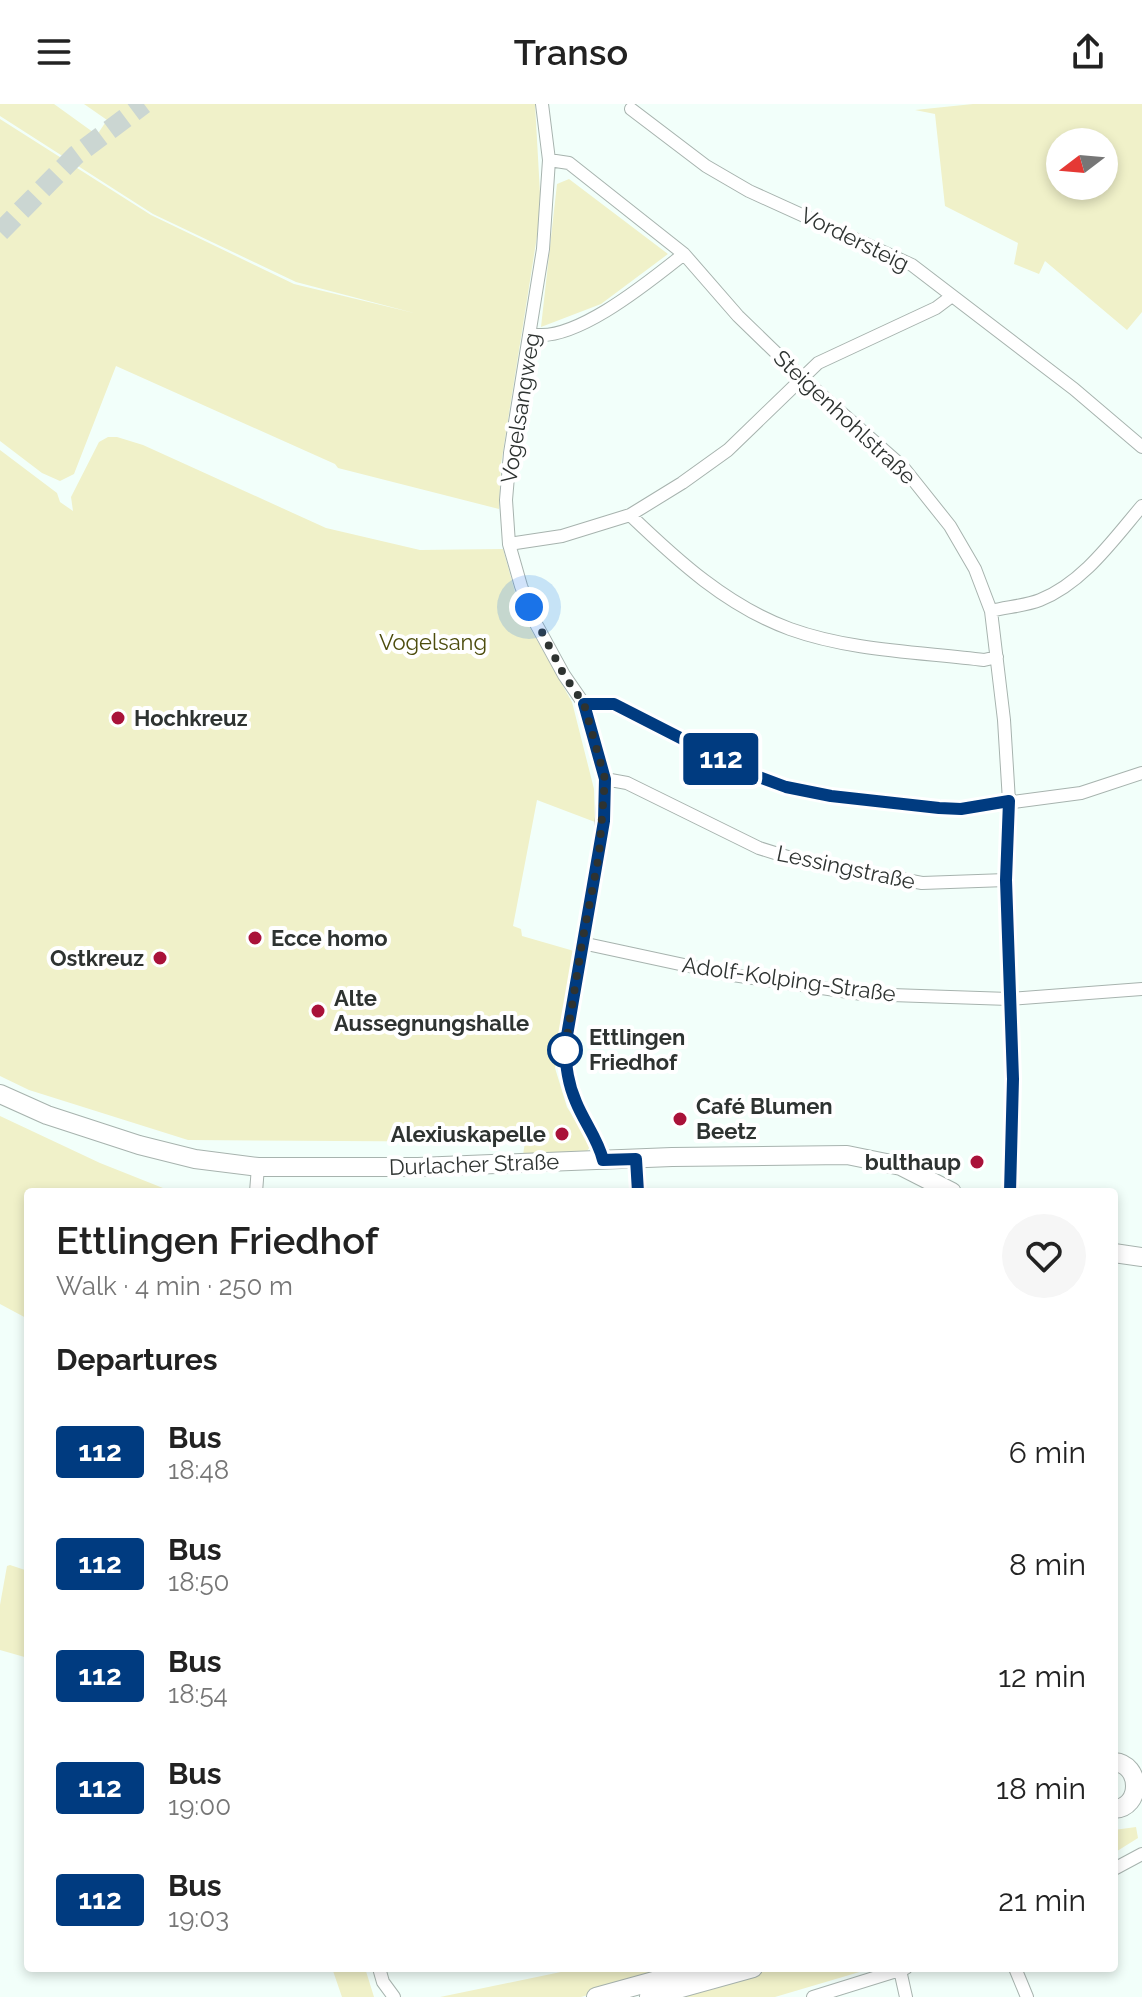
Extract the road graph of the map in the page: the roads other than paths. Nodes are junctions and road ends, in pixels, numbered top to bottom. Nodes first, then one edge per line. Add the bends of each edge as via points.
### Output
1 (542, 104) edge
2 (631, 109) dead end
3 (549, 160) junction
4 (684, 254) junction
5 (952, 296) junction
6 (532, 334) junction
7 (801, 377) junction
8 (1142, 447) edge
9 (1142, 506) edge
10 (630, 515) junction
11 (509, 544) junction
12 (991, 611) junction
13 (997, 657) junction
14 (584, 704) junction
15 (1142, 773) edge
16 (605, 779) junction
17 (1009, 801) junction
18 (1006, 880) junction
19 (582, 943) junction
20 (1142, 989) edge
21 (1009, 999) junction
22 (0, 1094) edge
23 (636, 1159) junction
24 (603, 1160) junction
25 (258, 1167) junction
26 (256, 1188) edge
27 (638, 1188) edge
28 (944, 1188) edge
29 (1010, 1188) edge
30 (1118, 1254) edge
31 (1142, 1257) edge
32 (1118, 1762) edge
33 (1139, 1768) edge
34 (1139, 1803) edge
35 (1118, 1809) edge
36 (1142, 1854) edge
37 (1118, 1867) edge
38 (380, 1972) edge
39 (687, 1972) edge
40 (739, 1972) edge
41 (893, 1972) edge
42 (903, 1972) edge
43 (1017, 1972) edge
44 (383, 1982) junction
45 (382, 1997) edge
46 (394, 1997) edge
47 (596, 1997) edge
48 (649, 1997) edge
49 (813, 1997) edge
50 (906, 1997) edge
51 (1027, 1997) edge

1 - 3 street, Vogelsangweg
2 - 5 street, Vordersteig via 749,191 912,265
3 - 4 street, Steigenhohlstraße via 569,163
3 - 6 street, Vogelsangweg
4 - 6 street via 607,311 561,331
4 - 7 street, Steigenhohlstraße
5 - 7 street via 818,363
5 - 8 street, Vordersteig
6 - 11 street, Vogelsangweg via 510,453
7 - 10 street via 728,450
7 - 12 street, Steigenhohlstraße via 903,467 950,526
9 - 12 street via 1070,583 1040,600
10 - 11 street via 562,536
10 - 13 street via 681,564 724,595 788,628 866,646 984,660
11 - 14 street, Vogelsangweg via 535,622
12 - 13 street, Steigenhohlstraße
13 - 17 street, Steigenhohlstraße
14 - 16 street, Vogelsangweg
14 - 17 street via 614,704 786,787 961,809
15 - 17 street via 1081,793
16 - 18 street, Lessingstraße via 627,783 759,848 794,859 922,883
16 - 19 street, Vogelsangweg via 599,855
17 - 18 street, Steigenhohlstraße
18 - 21 street, Steigenhohlstraße
19 - 21 street, Adolf-Kolping-Straße via 726,974 862,994
19 - 24 street, Vogelsangweg via 565,1047 566,1075
20 - 21 street, Adolf-Kolping-Straße
21 - 29 street, Steigenhohlstraße
22 - 25 main road, Durlacher Straße via 139,1145
23 - 24 main road, Durlacher Straße
23 - 27 street
23 - 28 main road, Durlacher Straße via 857,1156 901,1166
24 - 25 main road, Durlacher Straße
25 - 26 street
30 - 31 main road
32 - 33 main road
33 - 34 main road
34 - 35 main road
36 - 37 street
38 - 44 street
39 - 47 main road
40 - 48 main road
41 - 49 street
42 - 50 street
43 - 51 street
44 - 45 street
44 - 46 street

